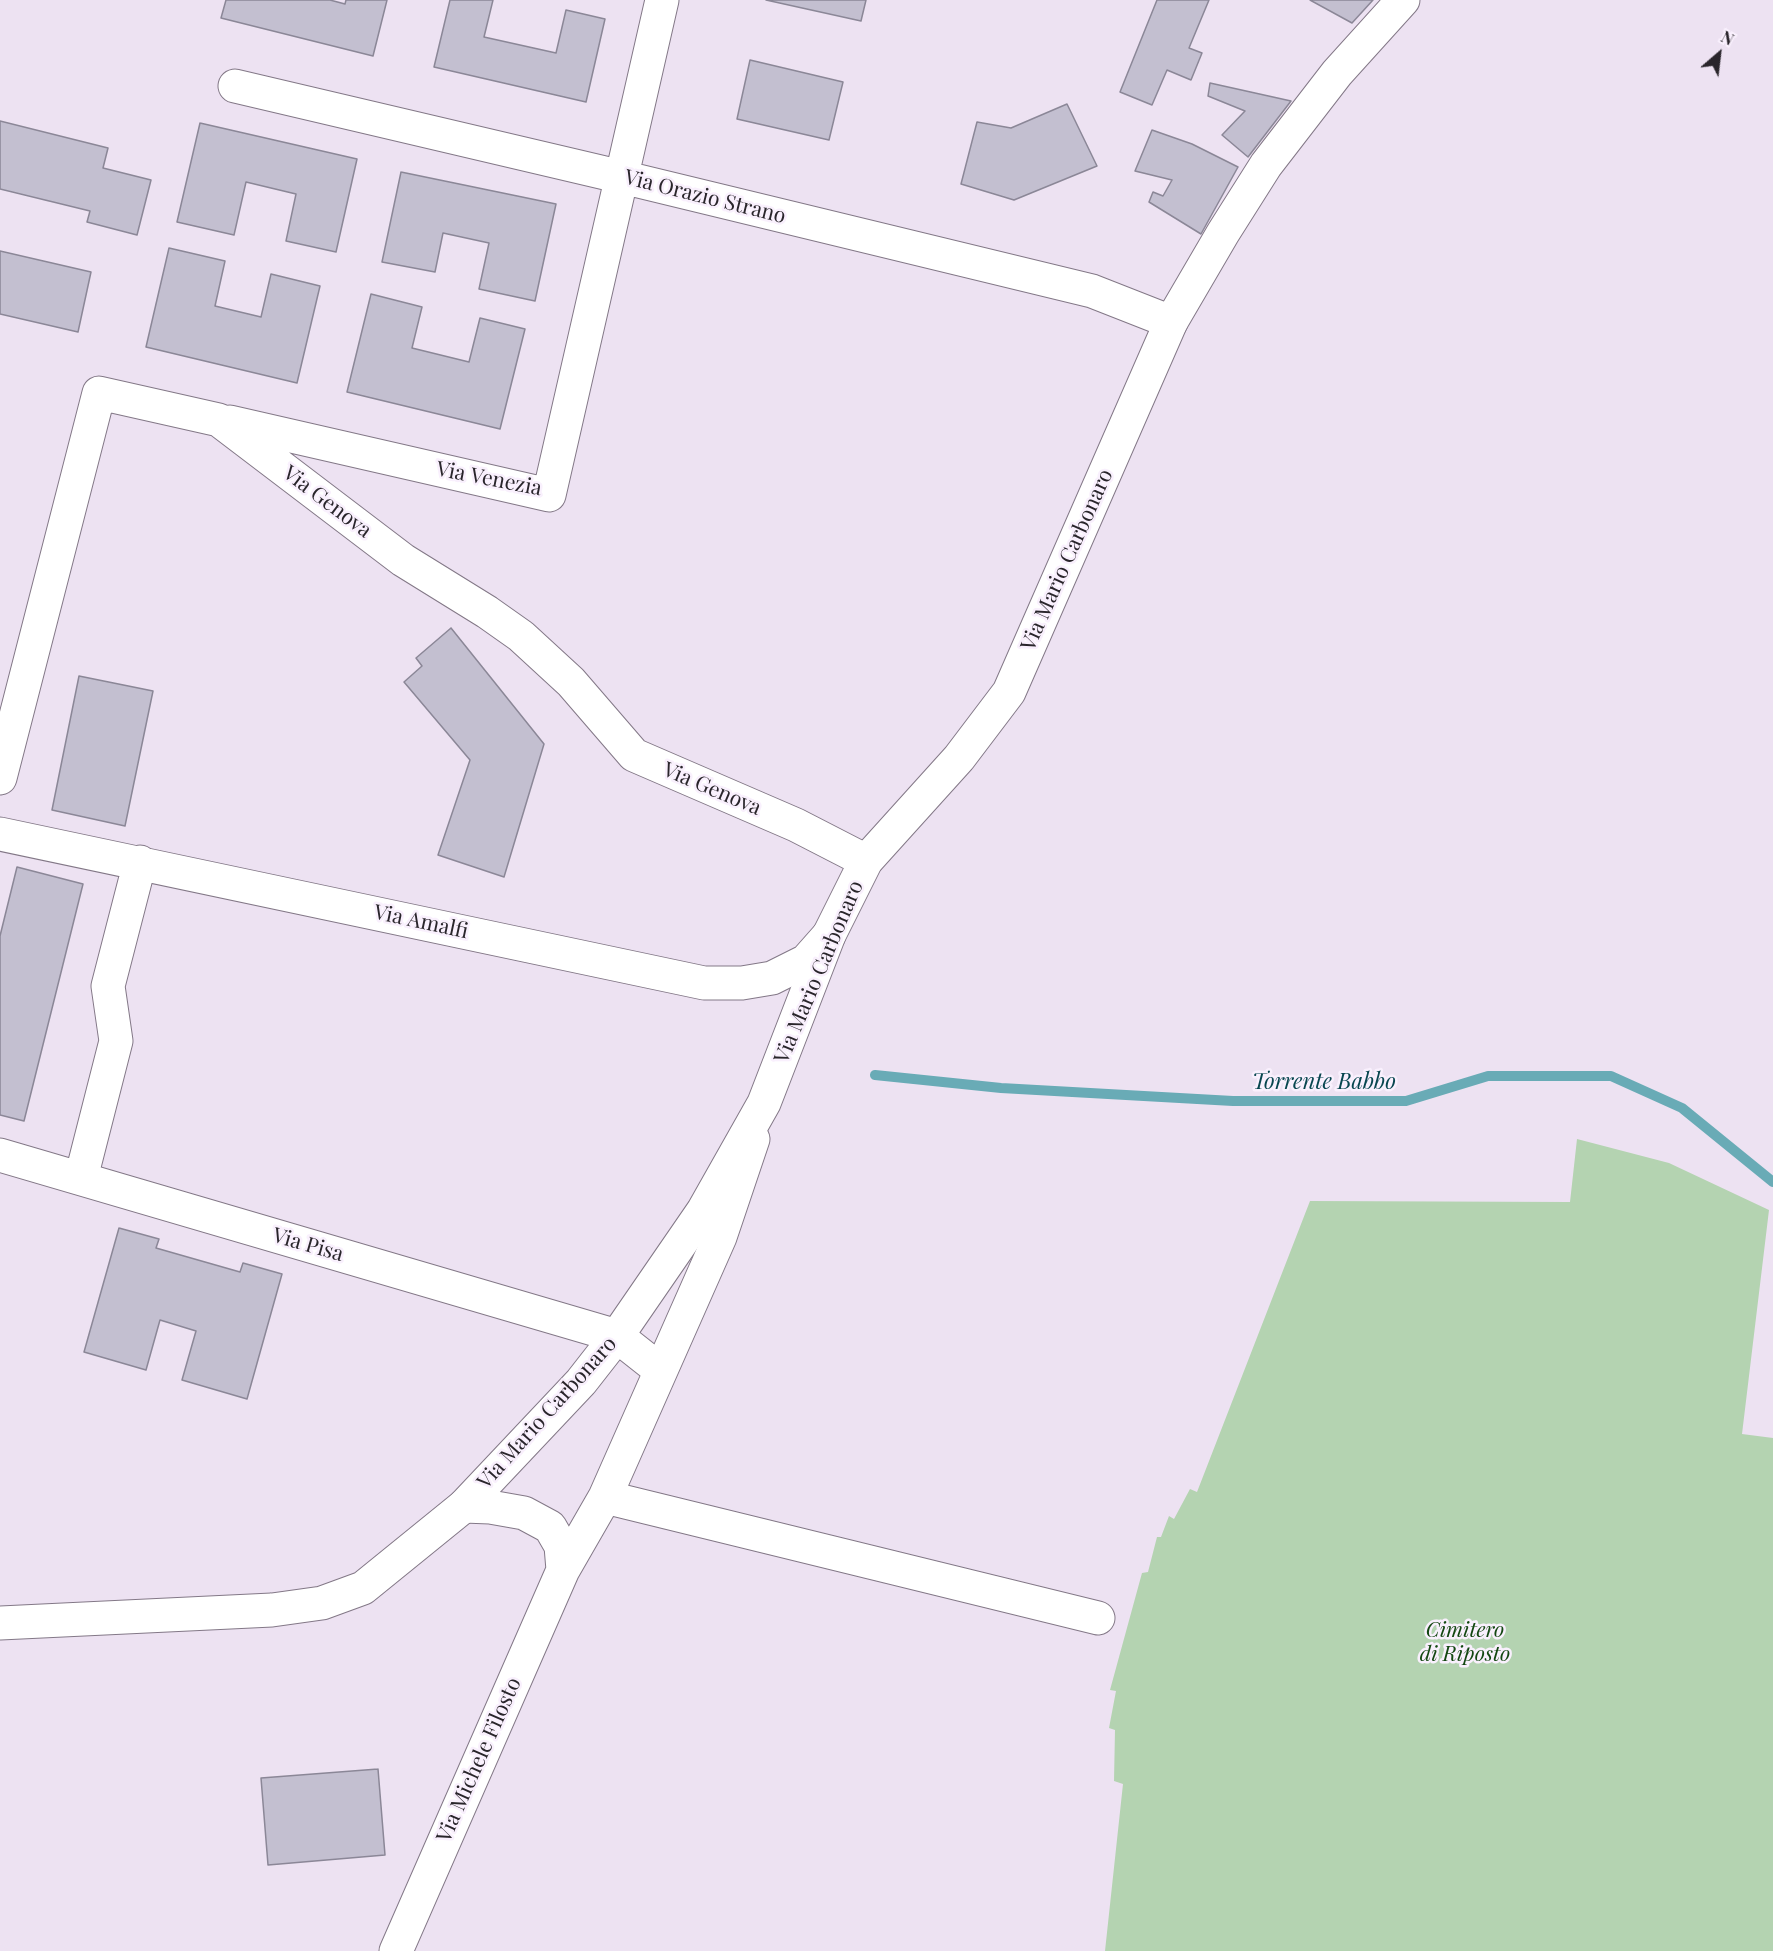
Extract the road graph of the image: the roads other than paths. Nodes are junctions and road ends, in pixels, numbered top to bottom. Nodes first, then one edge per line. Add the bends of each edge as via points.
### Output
1 (662, 0) edge
2 (1403, 0) edge
3 (235, 86) dead end
4 (622, 177) junction
5 (1171, 322) junction
6 (219, 420) junction
7 (0, 778) edge
8 (0, 834) edge
9 (866, 861) junction
10 (140, 862) junction
11 (830, 935) junction
12 (764, 1103) junction
13 (0, 1155) edge
14 (81, 1178) junction
15 (617, 1336) junction
16 (660, 1370) junction
17 (605, 1497) junction
18 (464, 1506) junction
19 (563, 1570) junction
20 (1098, 1618) dead end
21 (0, 1623) edge
22 (396, 1951) edge

1 - 4 street
2 - 5 street, Via Mario Carbonaro via 1336,73 1266,165
3 - 4 street, Via Orazio Strano
4 - 5 street, Via Orazio Strano via 1092,291
4 - 6 street, Via Venezia via 549,495
5 - 9 street, Via Mario Carbonaro via 1009,692 959,758
6 - 7 street, Via Genova via 99,393
6 - 9 street, Via Genova via 403,560 520,636 571,682 634,755 796,825
8 - 10 street, Via Amalfi
9 - 11 street, Via Mario Carbonaro
10 - 11 street, Via Amalfi via 704,983 772,978 806,961
10 - 14 street via 108,986 116,1041
11 - 12 street, Via Mario Carbonaro
12 - 15 street, Via Mario Carbonaro via 703,1211
12 - 16 street, Via Michele Filosto via 720,1237
13 - 14 street, Via Pisa
14 - 15 street, Via Pisa
15 - 16 street
15 - 18 street, Via Mario Carbonaro via 581,1382
16 - 17 street, Via Michele Filosto
17 - 19 street, Via Michele Filosto
17 - 20 street
18 - 19 street via 524,1513 550,1527 561,1546
18 - 21 street, Via Mario Carbonaro via 363,1588 322,1603 272,1610
19 - 22 street, Via Michele Filosto

